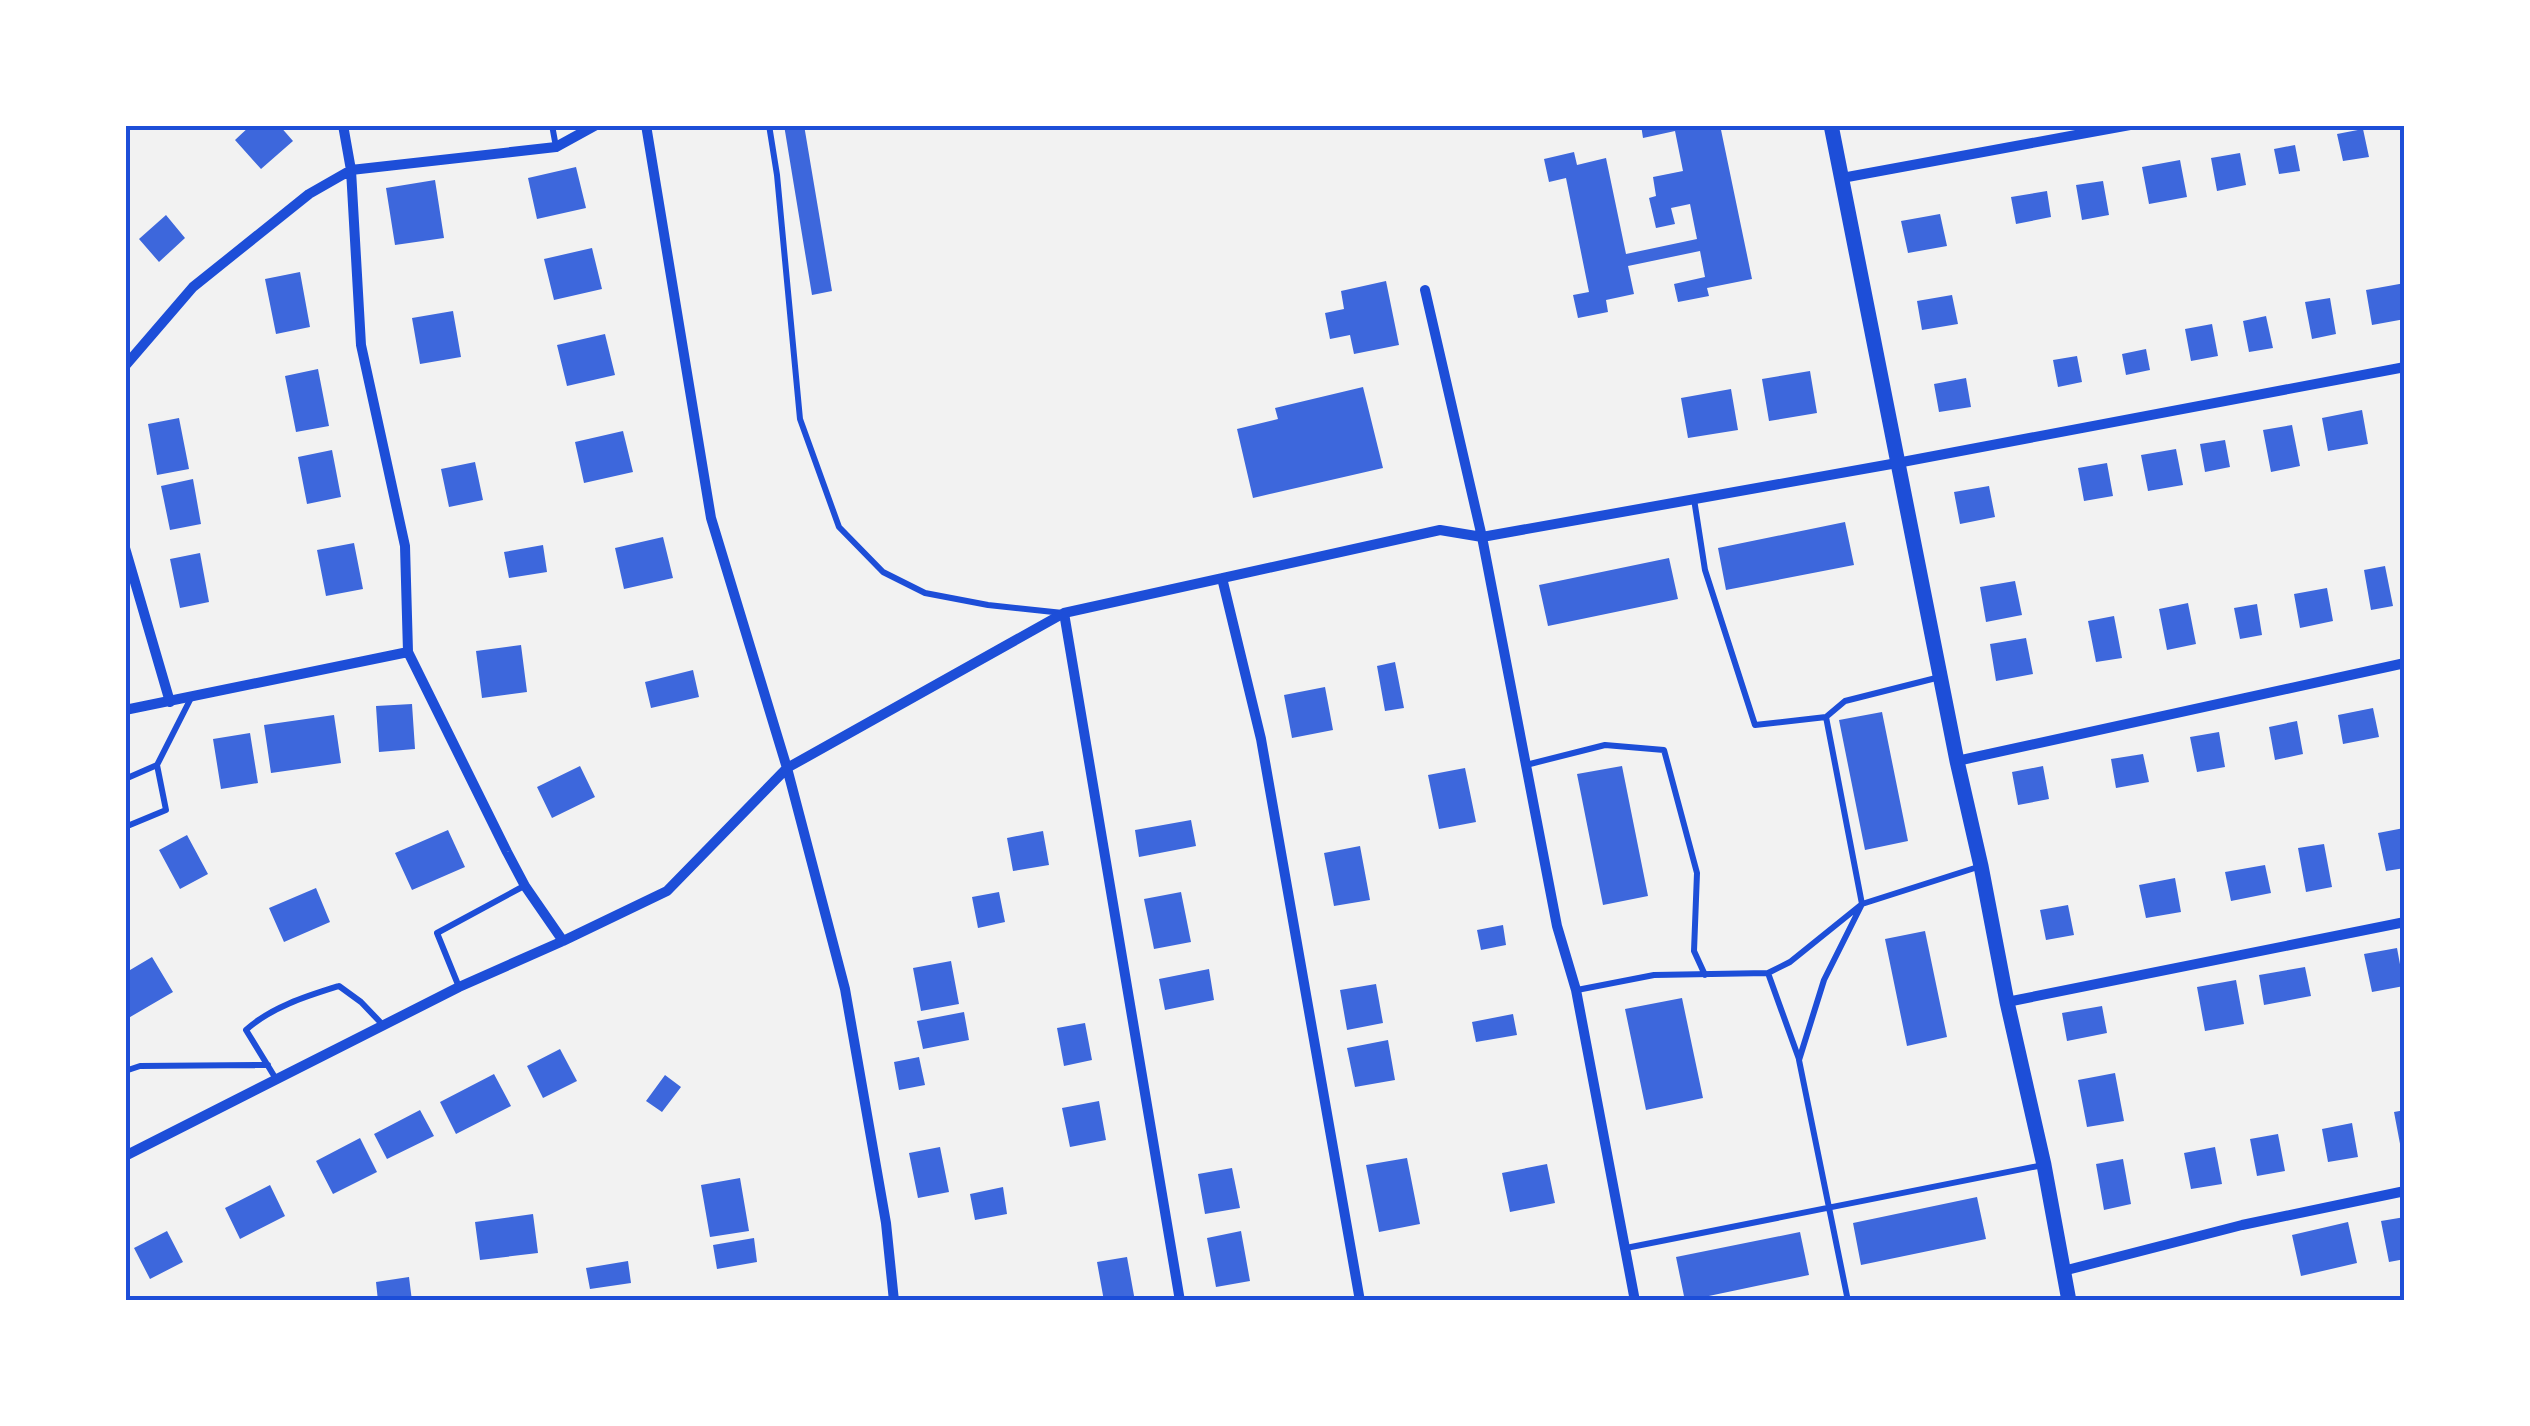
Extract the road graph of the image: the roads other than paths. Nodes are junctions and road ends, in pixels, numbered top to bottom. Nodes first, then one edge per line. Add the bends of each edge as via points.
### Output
1 (343, 125) edge
2 (552, 125) edge
3 (596, 125) edge
4 (646, 125) edge
5 (768, 125) edge
6 (1830, 125) edge
7 (2130, 125) edge
8 (556, 147) junction
9 (351, 170) junction
10 (1842, 178) junction
11 (1424, 290) dead end
12 (125, 366) edge
13 (2405, 367) edge
14 (1897, 463) junction
15 (1694, 499) junction
16 (1482, 537) junction
17 (125, 548) edge
18 (1222, 578) junction
19 (1064, 614) junction
20 (408, 652) junction
21 (2405, 664) edge
22 (1940, 677) junction
23 (190, 698) junction
24 (170, 702) junction
25 (125, 710) edge
26 (1826, 717) junction
27 (1957, 761) junction
28 (157, 765) junction
29 (1525, 765) junction
30 (788, 768) junction
31 (125, 779) edge
32 (125, 827) edge
33 (1980, 866) junction
34 (525, 886) junction
35 (1862, 904) junction
36 (2405, 922) edge
37 (563, 941) junction
38 (1768, 973) junction
39 (1705, 974) junction
40 (458, 987) junction
41 (1576, 990) junction
42 (2007, 1002) junction
43 (383, 1025) junction
44 (1799, 1060) junction
45 (268, 1065) junction
46 (125, 1071) edge
47 (276, 1079) junction
48 (125, 1156) edge
49 (2044, 1165) junction
50 (2405, 1192) edge
51 (1829, 1208) junction
52 (1626, 1248) junction
53 (2063, 1271) junction
54 (894, 1301) edge
55 (1180, 1301) edge
56 (1360, 1301) edge
57 (1635, 1301) edge
58 (1848, 1301) edge
59 (2070, 1301) edge

1 - 9 street
2 - 8 lane
3 - 8 street
4 - 30 street via 711,518
5 - 19 lane via 800,418 839,527 883,572 925,593
6 - 10 street
7 - 10 street
8 - 9 street
9 - 12 street via 309,194 193,287
9 - 20 street via 361,346 405,546
10 - 14 street
11 - 16 street
13 - 14 street
14 - 15 street
14 - 22 street
15 - 16 street
15 - 26 lane via 1705,570 1756,725
16 - 18 street via 1440,530
16 - 29 street
17 - 24 street
18 - 19 street
18 - 56 street via 1261,739
19 - 30 street
19 - 55 street
20 - 23 street
20 - 34 street
21 - 27 street
22 - 26 lane via 1845,702
22 - 27 street
23 - 24 street
23 - 28 lane
24 - 25 street
26 - 35 lane
27 - 33 street
28 - 31 lane
28 - 32 lane via 166,810
29 - 39 lane via 1605,745 1664,750 1696,873 1694,951
29 - 41 street
30 - 37 street via 667,891
30 - 54 street via 845,989
33 - 35 lane
33 - 42 street
34 - 37 street
34 - 40 lane via 436,933
35 - 38 lane
35 - 44 lane via 1824,980
36 - 42 street
37 - 40 street
38 - 39 lane
38 - 44 lane
39 - 41 lane
40 - 43 street
41 - 52 street
42 - 49 street
43 - 45 lane via 339,986 306,996 246,1030
43 - 47 street
44 - 51 lane
45 - 46 lane
45 - 47 lane
47 - 48 street
49 - 51 lane
49 - 53 street
50 - 53 street
51 - 52 lane
51 - 58 lane
52 - 57 street
53 - 59 street

